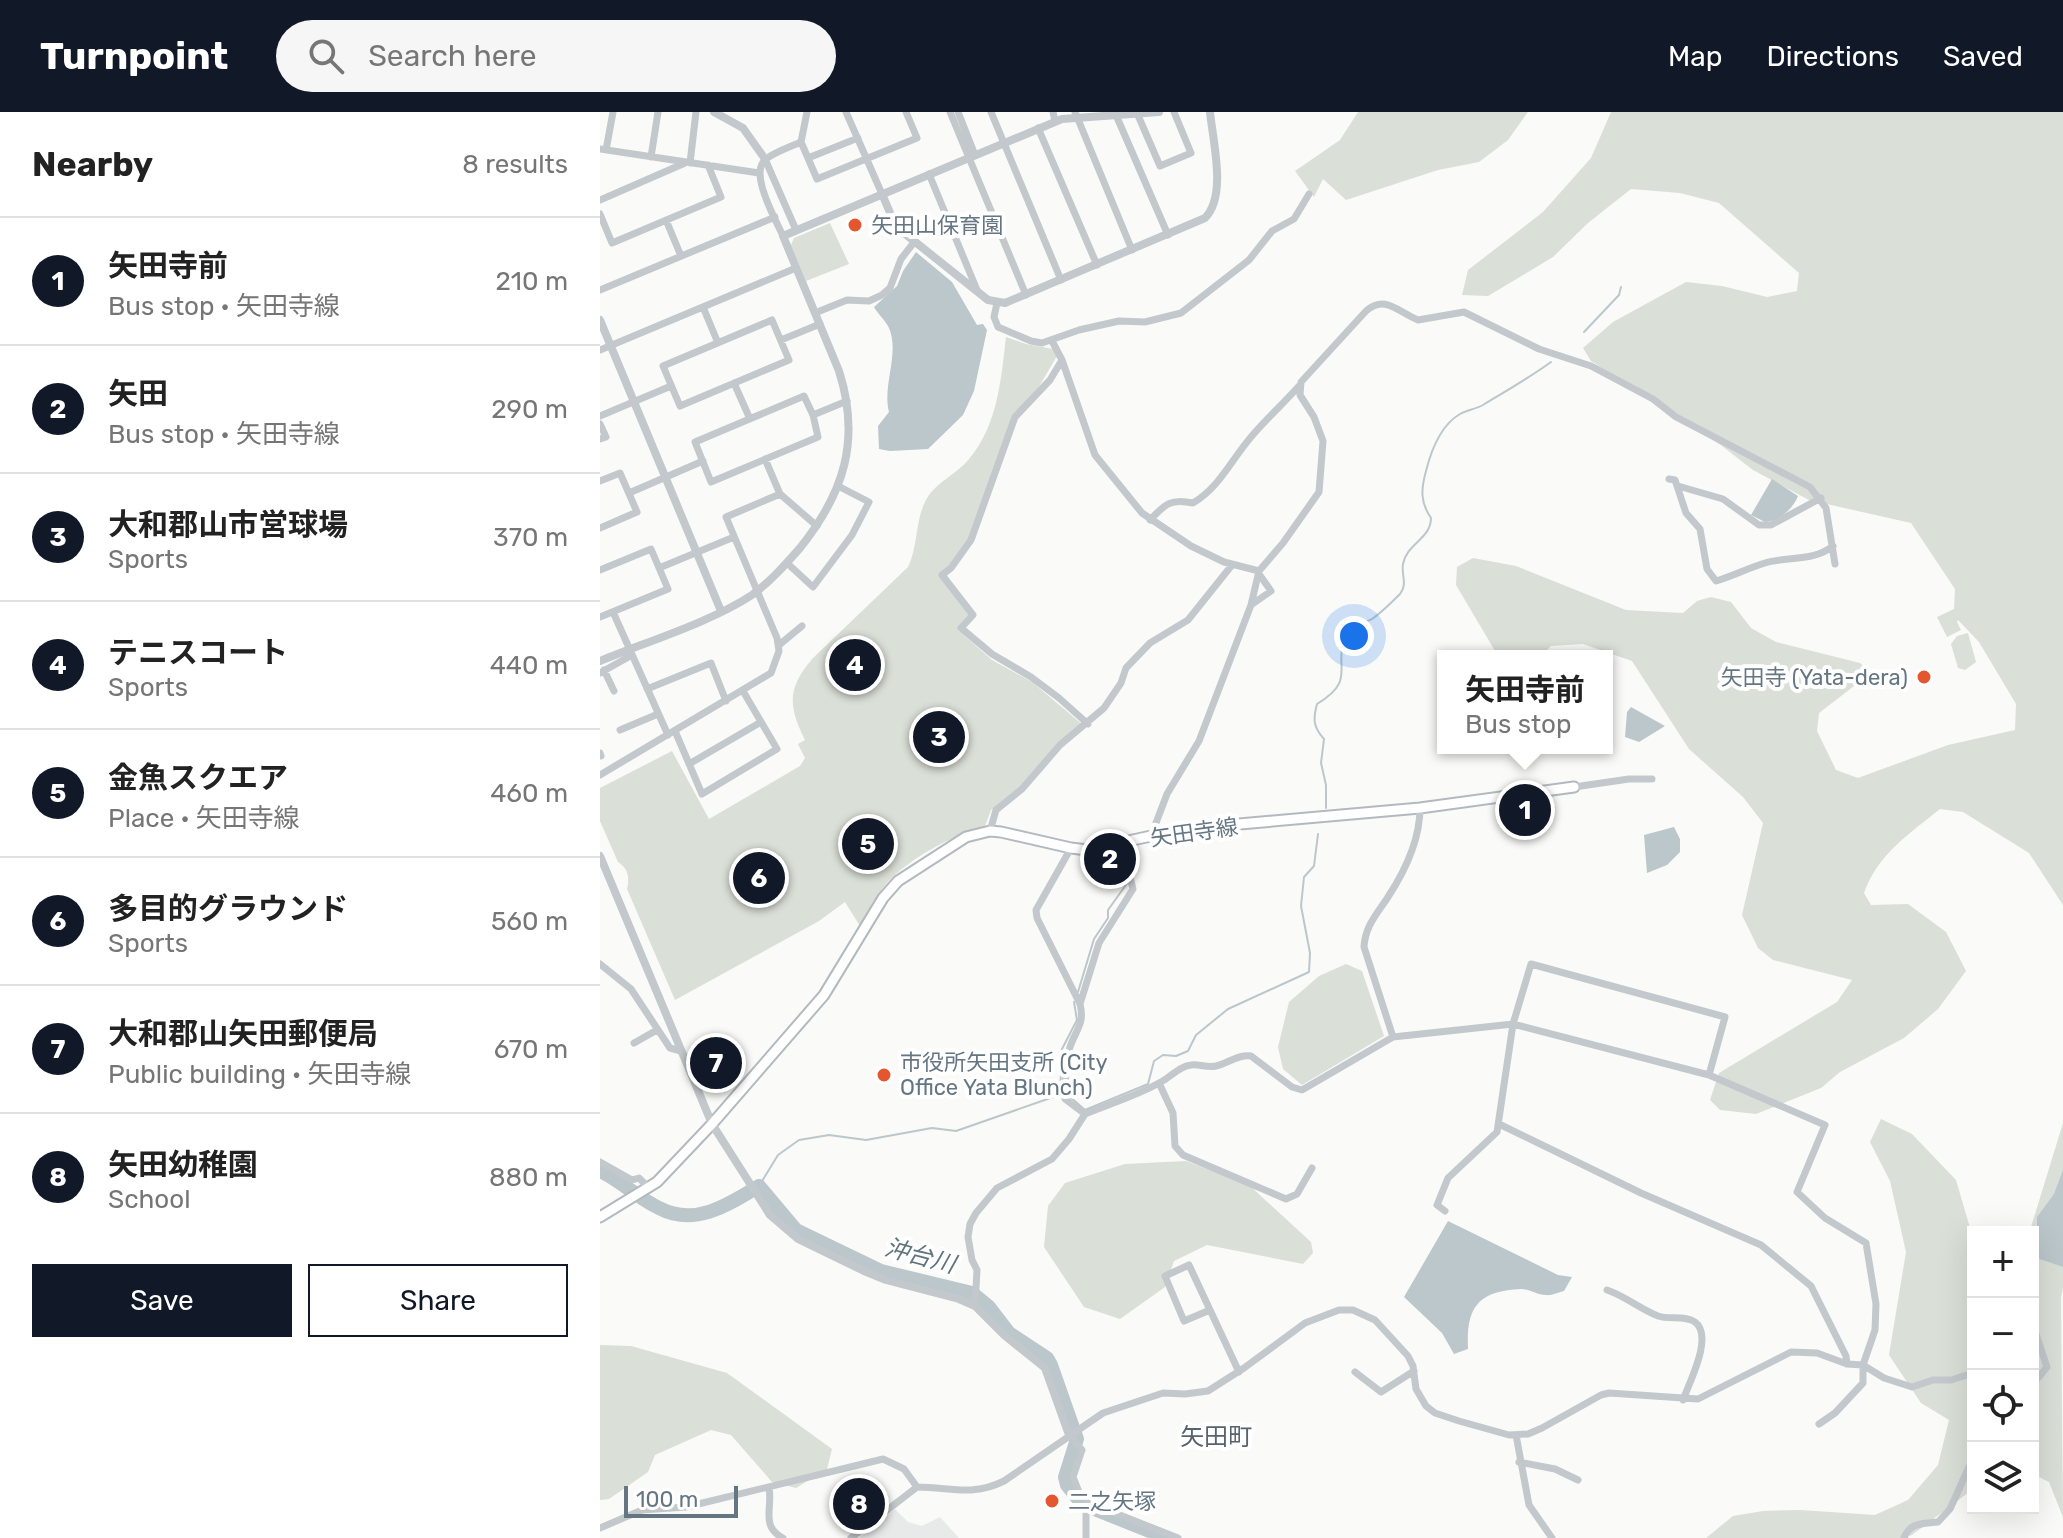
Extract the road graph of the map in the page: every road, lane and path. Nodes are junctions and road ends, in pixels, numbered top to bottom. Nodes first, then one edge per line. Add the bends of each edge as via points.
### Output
1 (613, 112) edge
2 (658, 112) edge
3 (696, 112) edge
4 (714, 112) edge
5 (807, 112) edge
6 (846, 112) edge
7 (920, 112) edge
8 (950, 112) edge
9 (958, 112) edge
10 (991, 112) edge
11 (1159, 112) edge
12 (1174, 112) edge
13 (1210, 112) edge
14 (1137, 113) edge
15 (907, 114) edge
16 (1076, 114) edge
17 (727, 115) edge
18 (1116, 115) junction
19 (1054, 117) edge
20 (1038, 128) junction
21 (858, 138) junction
22 (801, 142) junction
23 (1003, 143) junction
24 (603, 150) edge
25 (972, 156) junction
26 (651, 157) junction
27 (808, 158) junction
28 (867, 158) junction
29 (765, 159) junction
30 (688, 162) junction
31 (708, 165) junction
32 (759, 173) junction
33 (929, 174) junction
34 (882, 194) junction
35 (1309, 194) dead end
36 (600, 200) edge
37 (600, 214) edge
38 (775, 217) junction
39 (666, 220) junction
40 (602, 224) edge
41 (796, 230) junction
42 (1168, 235) junction
43 (783, 236) junction
44 (915, 241) junction
45 (1132, 250) junction
46 (681, 256) junction
47 (1097, 265) junction
48 (796, 268) junction
49 (1061, 280) junction
50 (600, 290) edge
51 (978, 291) junction
52 (1026, 295) junction
53 (997, 303) junction
54 (703, 307) junction
55 (815, 313) junction
56 (600, 320) edge
57 (820, 324) junction
58 (781, 340) junction
59 (1052, 341) junction
60 (718, 343) junction
61 (611, 345) junction
62 (600, 350) edge
63 (1062, 360) junction
64 (734, 383) junction
65 (1300, 385) junction
66 (671, 386) junction
67 (634, 401) junction
68 (847, 401) junction
69 (813, 415) junction
70 (600, 416) edge
71 (750, 419) junction
72 (600, 424) edge
73 (600, 439) edge
74 (765, 459) junction
75 (703, 461) junction
76 (665, 477) junction
77 (1669, 479) dead end
78 (600, 481) edge
79 (838, 486) junction
80 (1678, 486) junction
81 (629, 493) junction
82 (780, 494) junction
83 (1821, 498) junction
84 (1150, 520) junction
85 (817, 526) junction
86 (600, 528) edge
87 (734, 537) junction
88 (1833, 546) junction
89 (697, 552) junction
90 (787, 563) junction
91 (1835, 564) dead end
92 (1232, 565) junction
93 (659, 568) junction
94 (600, 570) edge
95 (1259, 573) junction
96 (757, 591) junction
97 (1251, 605) junction
98 (721, 611) junction
99 (613, 612) junction
100 (600, 617) edge
101 (802, 626) dead end
102 (779, 645) junction
103 (631, 652) junction
104 (600, 661) edge
105 (602, 672) edge
106 (647, 689) junction
107 (614, 691) dead end
108 (743, 691) junction
109 (726, 701) junction
110 (658, 714) junction
111 (761, 722) junction
112 (1088, 724) junction
113 (620, 730) dead end
114 (672, 733) junction
115 (689, 764) junction
116 (600, 775) edge
117 (1652, 779) dead end
118 (1574, 787) joint
119 (1420, 808) junction
120 (990, 831) junction
121 (1151, 836) junction
122 (1110, 846) junction
123 (1071, 848) junction
124 (600, 856) edge
125 (600, 964) edge
126 (1078, 999) junction
127 (1513, 1024) junction
128 (657, 1030) junction
129 (1393, 1037) junction
130 (634, 1043) dead end
131 (681, 1051) junction
132 (1709, 1075) junction
133 (1159, 1083) junction
134 (1085, 1114) junction
135 (712, 1124) junction
136 (1499, 1124) junction
137 (600, 1162) edge
138 (1312, 1168) dead end
139 (646, 1189) junction
140 (1445, 1211) dead end
141 (600, 1217) edge
142 (1607, 1290) dead end
143 (975, 1306) junction
144 (1210, 1310) junction
145 (2039, 1343) edge
146 (1847, 1364) junction
147 (1863, 1365) junction
148 (1414, 1371) junction
149 (1239, 1372) junction
150 (1355, 1372) dead end
151 (1967, 1375) edge
152 (2039, 1377) edge
153 (1683, 1400) junction
154 (1819, 1424) dead end
155 (1516, 1435) junction
156 (1074, 1437) junction
157 (1519, 1462) junction
158 (1967, 1471) edge
159 (1578, 1480) dead end
160 (917, 1487) junction
161 (769, 1488) junction
162 (1087, 1506) junction
163 (600, 1528) edge
164 (783, 1538) edge
165 (851, 1538) edge
166 (1086, 1538) edge
167 (1178, 1538) edge
168 (1552, 1538) edge
169 (1904, 1538) edge

1 - 24 street
2 - 26 street
3 - 30 street
4 - 17 street
5 - 22 street
6 - 21 street
7 - 15 street
8 - 25 street
9 - 25 street
10 - 23 street
11 - 14 street
12 - 14 street via 1191,153 1160,166
13 - 42 street via 1216,203 1205,218
14 - 18 street
15 - 28 street via 917,138
16 - 18 street
16 - 19 street
16 - 45 street
17 - 29 street
18 - 42 street
19 - 20 street
20 - 23 street
20 - 47 street
21 - 27 street
21 - 28 street
22 - 27 street
22 - 29 street
23 - 25 street
23 - 49 street
24 - 26 street
25 - 33 street
25 - 52 street
26 - 30 street
27 - 28 street via 817,179
28 - 34 street
29 - 32 street
29 - 41 street
30 - 31 street
30 - 36 street
31 - 32 street
31 - 39 street via 721,197
32 - 38 street
33 - 34 street
33 - 51 street
34 - 41 street
34 - 44 street via 894,222
35 - 59 street via 1294,219 1272,231 1249,260 1186,311 1145,322 1124,319
37 - 40 street
38 - 43 street
38 - 46 street
39 - 40 street via 612,243
39 - 46 street
41 - 43 street
42 - 45 street
43 - 48 street
44 - 51 street
44 - 55 street via 882,295 869,301 847,300
45 - 47 street
46 - 50 street
47 - 49 street
48 - 54 street
48 - 55 street
49 - 52 street
51 - 53 street
52 - 53 street
53 - 59 street via 998,327 1031,341
54 - 60 street
54 - 61 street
55 - 57 street
56 - 61 street
57 - 58 street
57 - 68 street
58 - 60 street via 772,320
58 - 64 street via 789,360
59 - 63 street
60 - 66 street via 663,366
61 - 62 street
61 - 67 street
63 - 84 street via 1095,455
63 - 112 street via 1015,417 971,540 942,575 973,615 961,628
64 - 66 street via 680,406
64 - 71 street
65 - 83 street via 1377,303 1388,303 1418,320 1464,312 1633,387
65 - 84 street via 1203,497 1193,503 1173,502
65 - 95 street via 1323,441 1319,492
66 - 67 street
67 - 70 street
67 - 76 street
68 - 69 street
68 - 79 street via 849,431
69 - 71 street via 804,396
69 - 74 street via 818,437
71 - 75 street via 695,442
72 - 73 street via 606,437
74 - 75 street via 711,482
74 - 82 street
75 - 76 street
76 - 81 street
76 - 89 street
77 - 80 street
78 - 81 street via 620,473
79 - 85 street
79 - 90 street via 869,502 852,535 813,587
80 - 83 street via 1723,499 1759,525 1771,525
80 - 88 street via 1686,513 1700,529 1707,569 1716,581 1769,562 1821,554
81 - 86 street via 637,512
82 - 85 street
82 - 87 street via 726,517
83 - 88 street
84 - 92 street
85 - 90 street
87 - 89 street
87 - 96 street
88 - 91 street
89 - 93 street
89 - 98 street
90 - 96 street
92 - 95 street
92 - 112 street via 1188,620 1150,643 1126,668 1118,689
93 - 94 street via 651,549
93 - 99 street via 668,589
95 - 97 street
95 - 97 street via 1271,591
96 - 98 street
96 - 102 street
97 - 121 street via 1199,741 1173,782
98 - 103 street
99 - 100 street
99 - 103 street
101 - 102 street
102 - 108 street via 771,673
103 - 104 street
103 - 105 street
103 - 106 street
105 - 107 street
106 - 109 street via 711,663
106 - 110 street
108 - 109 street
108 - 111 street
109 - 114 street
110 - 113 street
110 - 114 street
111 - 115 street
111 - 115 street via 777,749 702,794
112 - 120 street via 996,810
114 - 115 street
114 - 116 street
117 - 118 street
118 - 119 main road, 矢田寺線
119 - 121 main road, 矢田寺線
119 - 129 street via 1420,831 1391,893 1365,931 1364,947
120 - 123 main road, 矢田寺線
120 - 135 main road via 957,842 891,888 824,995
121 - 122 main road, 矢田寺線
122 - 123 main road, 矢田寺線
122 - 126 street via 1133,889 1099,943
123 - 126 street via 1036,910
124 - 131 street
125 - 128 street via 631,989
126 - 134 street via 1083,1018 1068,1050 1065,1099
127 - 129 street
127 - 132 street
127 - 132 street via 1531,964 1725,1017
127 - 136 street
128 - 130 street
128 - 131 street via 670,1048
129 - 133 street via 1302,1090 1244,1055 1209,1067 1192,1064
131 - 135 street
132 - 147 street via 1825,1125 1797,1192 1825,1218 1866,1243 1876,1304 1875,1330
133 - 134 street
133 - 138 street via 1173,1113 1175,1146 1183,1155 1286,1199 1297,1194
134 - 143 street via 1052,1159 997,1188 976,1213 968,1237 977,1270
135 - 139 main road
135 - 143 street via 755,1195 788,1233 886,1280
136 - 140 street via 1497,1132 1448,1178 1437,1205
136 - 146 street via 1761,1245 1811,1286
137 - 139 street via 632,1180 639,1178
139 - 141 main road
142 - 153 street via 1656,1316 1695,1322 1702,1346
143 - 156 street via 1045,1368
144 - 144 street via 1189,1265 1165,1276 1184,1321
144 - 149 street
145 - 152 street via 2047,1367
146 - 147 street
146 - 153 street via 1817,1353 1791,1352 1705,1397
147 - 151 street via 1912,1387
147 - 154 street via 1863,1383
148 - 149 street via 1408,1356 1375,1320 1339,1310 1305,1323
148 - 150 street via 1381,1392
148 - 155 street via 1420,1398 1435,1413
149 - 156 street via 1208,1391 1163,1393 1114,1408
153 - 155 street via 1601,1395 1542,1428
155 - 157 street
156 - 160 street via 987,1490
156 - 162 street via 1081,1456 1074,1482
157 - 159 street
157 - 168 street via 1529,1505
158 - 169 street via 1938,1522 1915,1525
160 - 161 street via 904,1469 883,1459
160 - 165 street
161 - 163 street via 686,1507 642,1510
161 - 164 street via 769,1525
162 - 166 street
162 - 167 street

